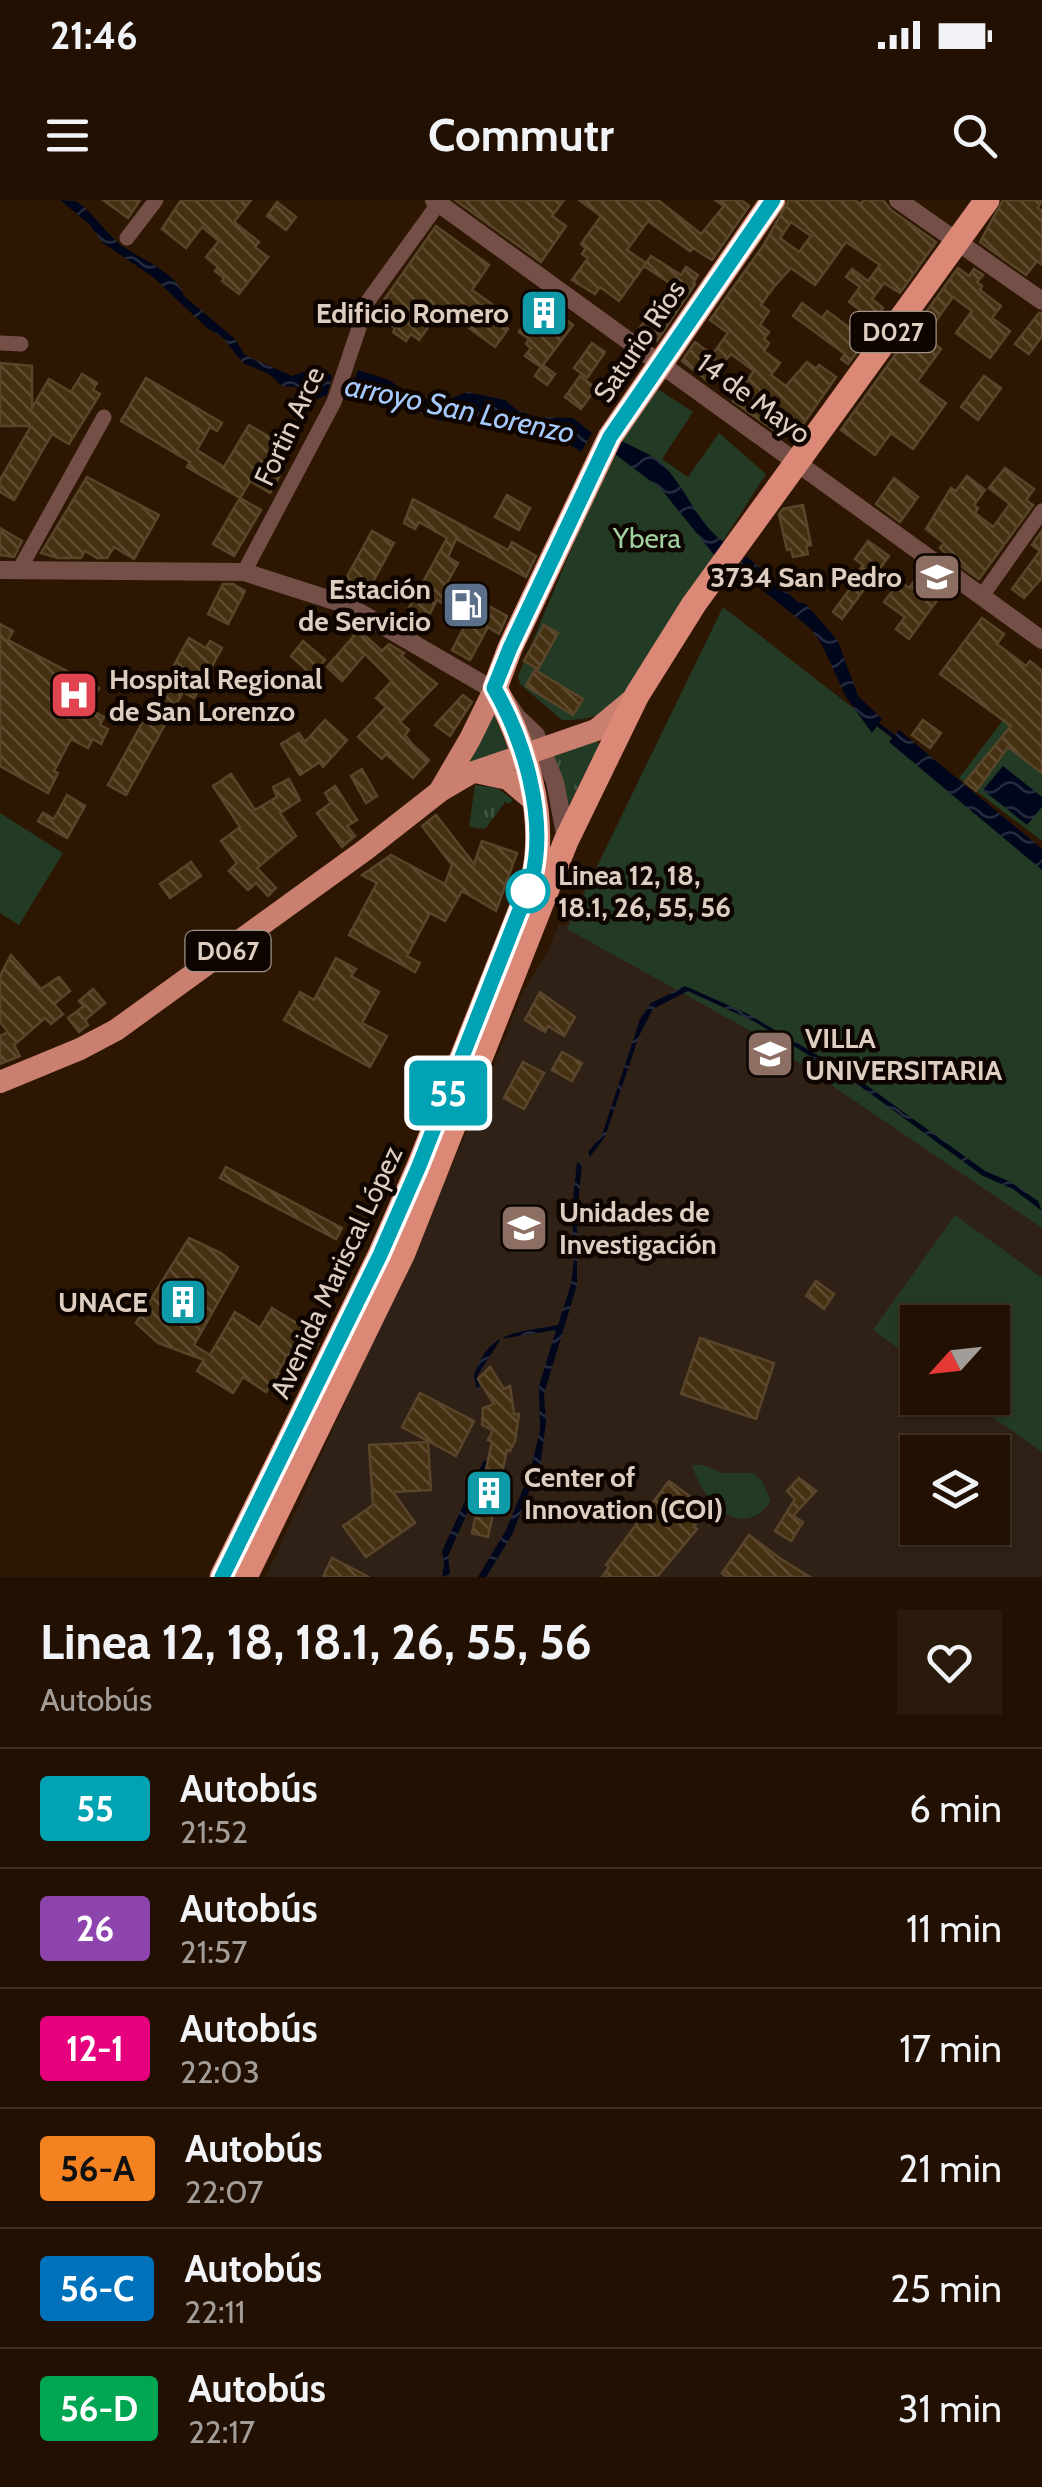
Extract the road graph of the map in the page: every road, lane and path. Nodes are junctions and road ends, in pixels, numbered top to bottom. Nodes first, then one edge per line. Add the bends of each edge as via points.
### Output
1 (156, 200) edge
2 (773, 200) edge
3 (898, 200) edge
4 (988, 200) edge
5 (438, 201) edge
6 (128, 238) dead end
7 (958, 242) junction
8 (1042, 301) edge
9 (0, 344) edge
10 (21, 344) dead end
11 (659, 363) junction
12 (104, 417) dead end
13 (798, 465) junction
14 (1042, 511) edge
15 (9, 570) edge
16 (244, 572) junction
17 (982, 596) junction
18 (1042, 640) edge
19 (494, 688) junction
20 (637, 695) junction
21 (532, 753) junction
22 (471, 774) junction
23 (438, 792) junction
24 (536, 802) junction
25 (566, 842) junction
26 (0, 1082) edge
27 (222, 1577) edge
28 (245, 1577) edge

1 - 6 street
2 - 11 highway, Saturio Ríos
3 - 7 street
4 - 7 highway, D027
5 - 11 street, 14 de Mayo
5 - 16 street, Fortin Arce via 368,301 334,402
7 - 8 street
7 - 13 highway, D027
9 - 10 street
11 - 13 street, 14 de Mayo
11 - 19 highway, Saturio Ríos via 600,454
12 - 15 street
13 - 17 street, 14 de Mayo
13 - 20 highway, Avenida Mariscal López / D027
14 - 17 street
15 - 16 street
16 - 19 street via 347,605
17 - 18 street, 14 de Mayo
19 - 21 highway, Avenida Mariscal López
19 - 23 main road, D067
20 - 21 main road, D067 via 596,730
20 - 25 highway, Avenida Mariscal López / D027
21 - 22 main road, D067
21 - 24 highway, Avenida Mariscal López
21 - 25 street via 555,782
22 - 23 main road, D067
22 - 24 main road via 508,778
23 - 26 main road, D067 via 142,1012 80,1049
24 - 27 highway, Avenida Mariscal López via 532,879 426,1148
25 - 28 highway, Avenida Mariscal López / D027 via 403,1253

